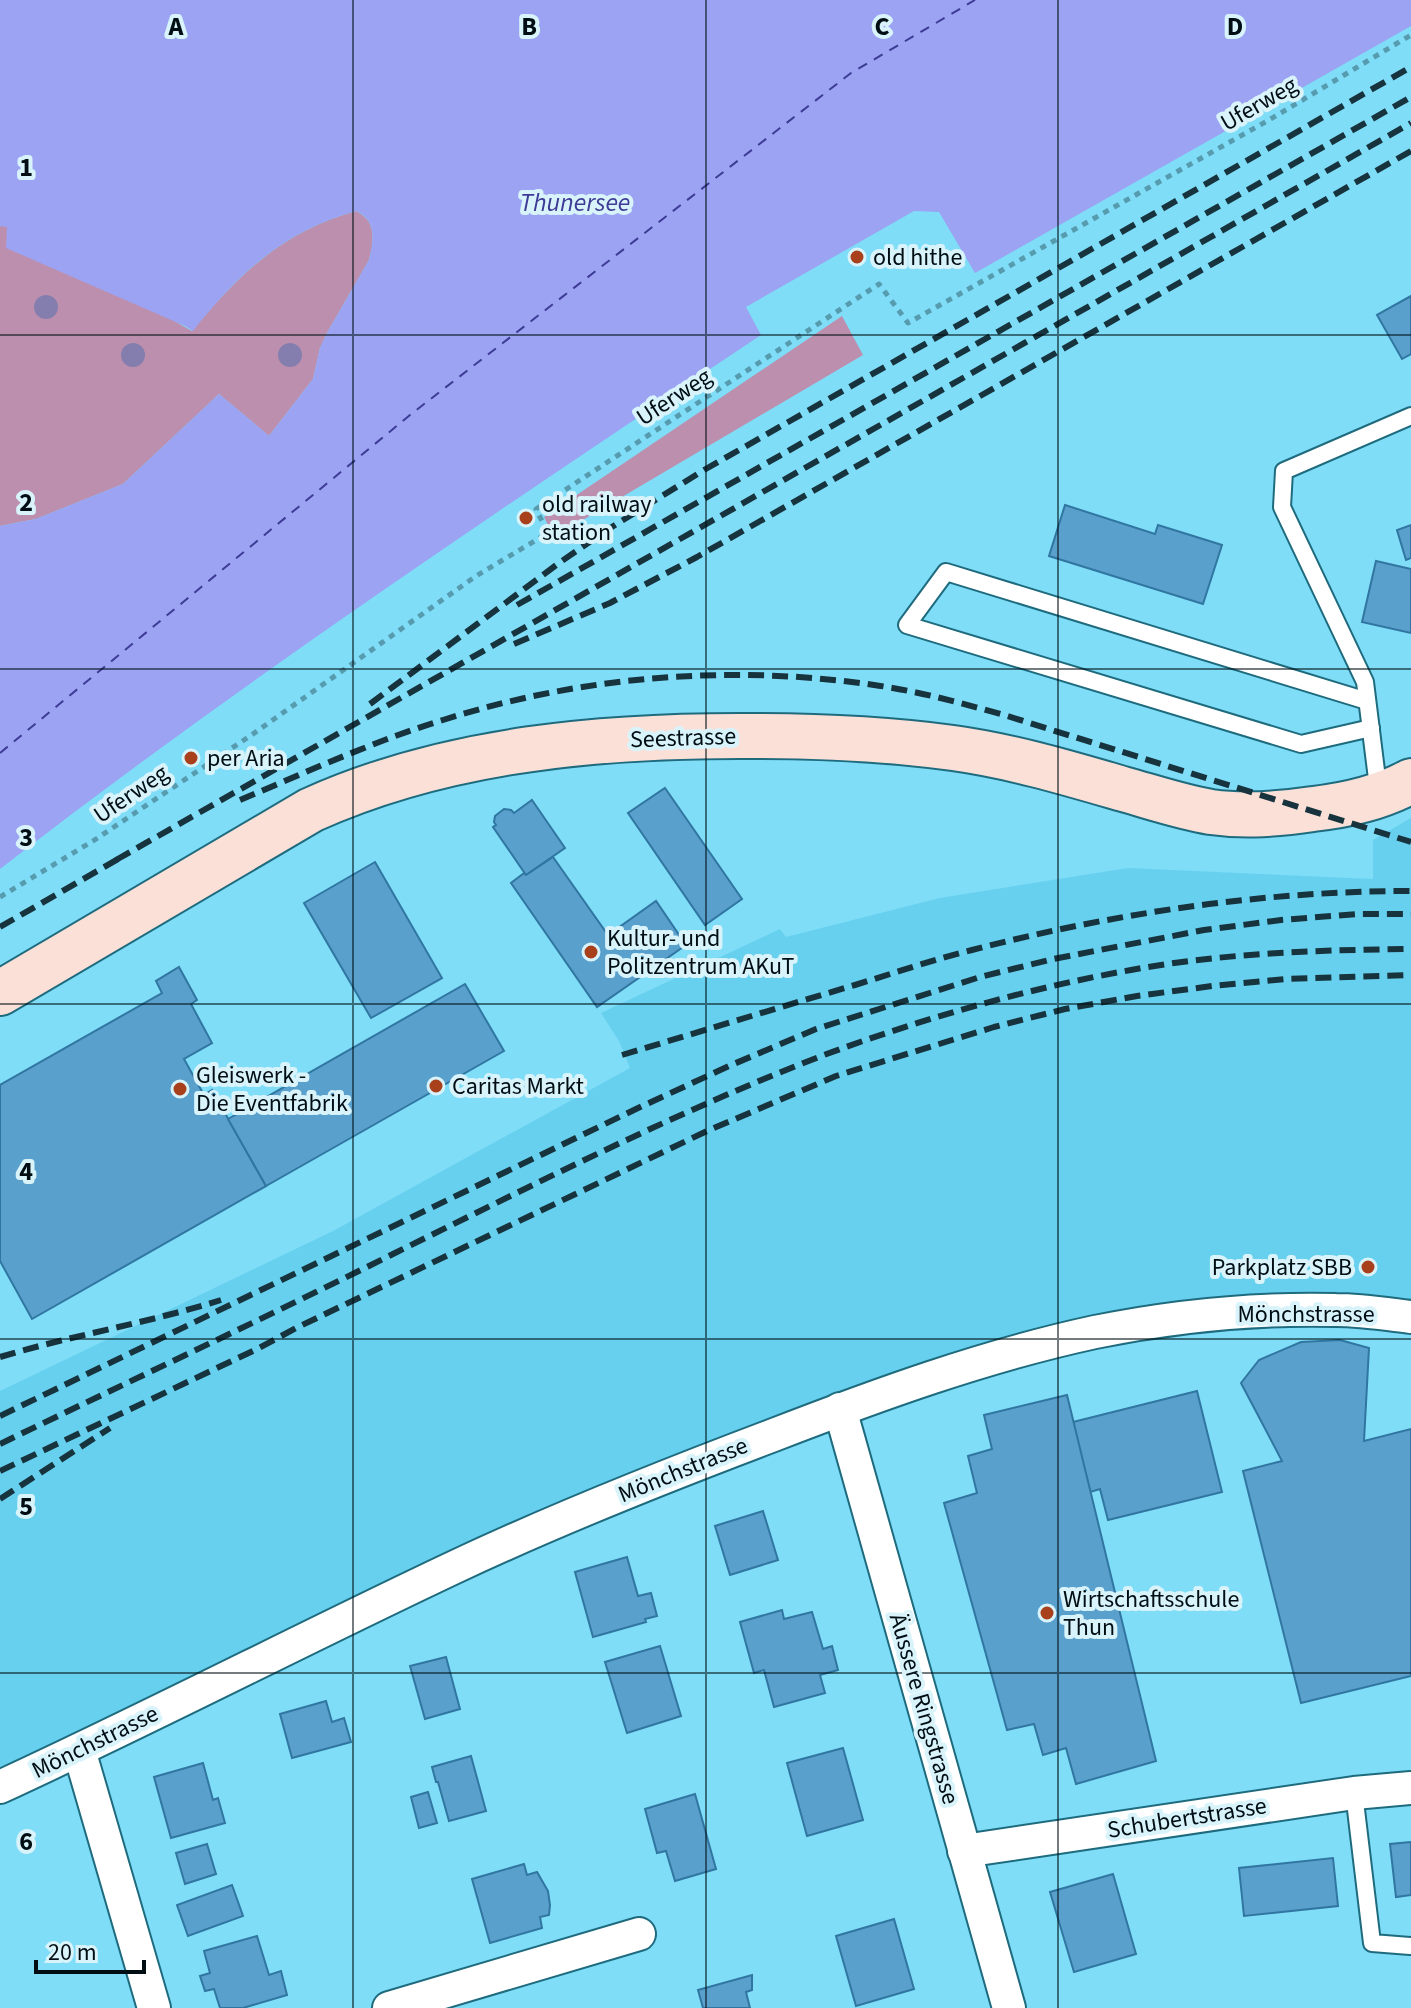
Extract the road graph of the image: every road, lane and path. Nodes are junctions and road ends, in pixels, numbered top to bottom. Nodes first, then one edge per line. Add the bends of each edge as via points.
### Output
1 (1411, 35) edge
2 (1411, 416) edge
3 (1367, 701) junction
4 (1371, 728) junction
5 (1395, 788) edge
6 (0, 897) edge
7 (0, 993) edge
8 (1411, 1317) edge
9 (840, 1409) junction
10 (79, 1750) junction
11 (0, 1787) edge
12 (1411, 1788) edge
13 (1354, 1793) junction
14 (964, 1851) junction
15 (639, 1934) dead end
16 (1410, 1946) edge
17 (154, 2008) edge
18 (389, 2008) edge
19 (1009, 2008) edge

1 - 6 path, Uferweg via 908,323 879,284 536,509 548,533 476,576 241,743
2 - 3 lane via 1284,471 1282,507 1365,682
3 - 4 lane
3 - 4 lane via 946,572 907,625 1301,744
4 - 5 lane
5 - 7 street, Seestrasse via 1343,806 1261,815 1211,812 954,748 873,740 715,736 527,750 388,780 311,810
8 - 9 street, Mönchstrasse via 1338,1310 1157,1321 1035,1346
9 - 10 street, Mönchstrasse via 652,1481 460,1565
9 - 14 street, Äussere Ringstrasse
10 - 11 street, Mönchstrasse
10 - 17 street
12 - 13 street, Schubertstrasse
13 - 14 street, Schubertstrasse
13 - 16 lane via 1372,1943
14 - 19 street, Äussere Ringstrasse
15 - 18 street

